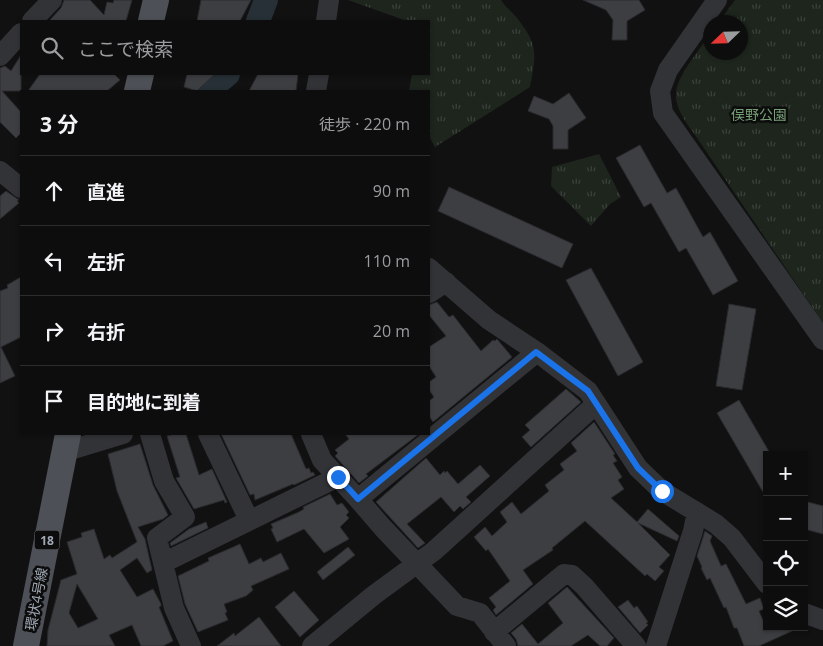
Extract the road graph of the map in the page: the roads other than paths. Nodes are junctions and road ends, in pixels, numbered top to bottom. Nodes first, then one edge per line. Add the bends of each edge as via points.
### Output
1 (52, 0) edge
2 (156, 0) edge
3 (330, 0) edge
4 (717, 0) edge
5 (33, 20) edge
6 (151, 20) edge
7 (326, 20) edge
8 (20, 34) edge
9 (0, 56) edge
10 (141, 75) edge
11 (319, 75) edge
12 (137, 90) edge
13 (316, 90) edge
14 (0, 172) edge
15 (20, 187) edge
16 (430, 269) edge
17 (446, 282) junction
18 (430, 292) edge
19 (823, 340) edge
20 (536, 352) junction
21 (596, 404) junction
22 (117, 435) edge
23 (150, 435) edge
24 (208, 435) edge
25 (310, 435) edge
26 (66, 443) edge
27 (338, 477) junction
28 (358, 499) junction
29 (697, 512) junction
30 (249, 520) junction
31 (163, 563) junction
32 (418, 564) junction
33 (763, 579) edge
34 (808, 614) edge
35 (823, 620) edge
36 (500, 639) edge
37 (26, 646) edge
38 (191, 646) edge
39 (312, 646) edge
40 (636, 646) edge
41 (656, 646) edge

1 - 5 street
2 - 6 main road
3 - 7 street
4 - 19 street via 668,70 660,90 663,113
8 - 9 street
10 - 12 main road
11 - 13 street
14 - 15 street
16 - 17 street
17 - 18 street
17 - 20 street via 489,320
20 - 21 street via 588,391
20 - 28 street
21 - 29 street via 638,468 662,491
21 - 32 street
22 - 26 street
23 - 31 street via 164,481 185,517 157,538
24 - 30 street
25 - 27 street via 322,460
26 - 37 main road, 環状4号線 / 18
27 - 28 street
27 - 30 street
28 - 32 street
29 - 33 street via 732,538
29 - 41 street
30 - 31 street
31 - 38 street via 174,608
32 - 36 street via 458,606 480,613
32 - 39 street
34 - 35 street
36 - 40 street via 564,574 572,574

